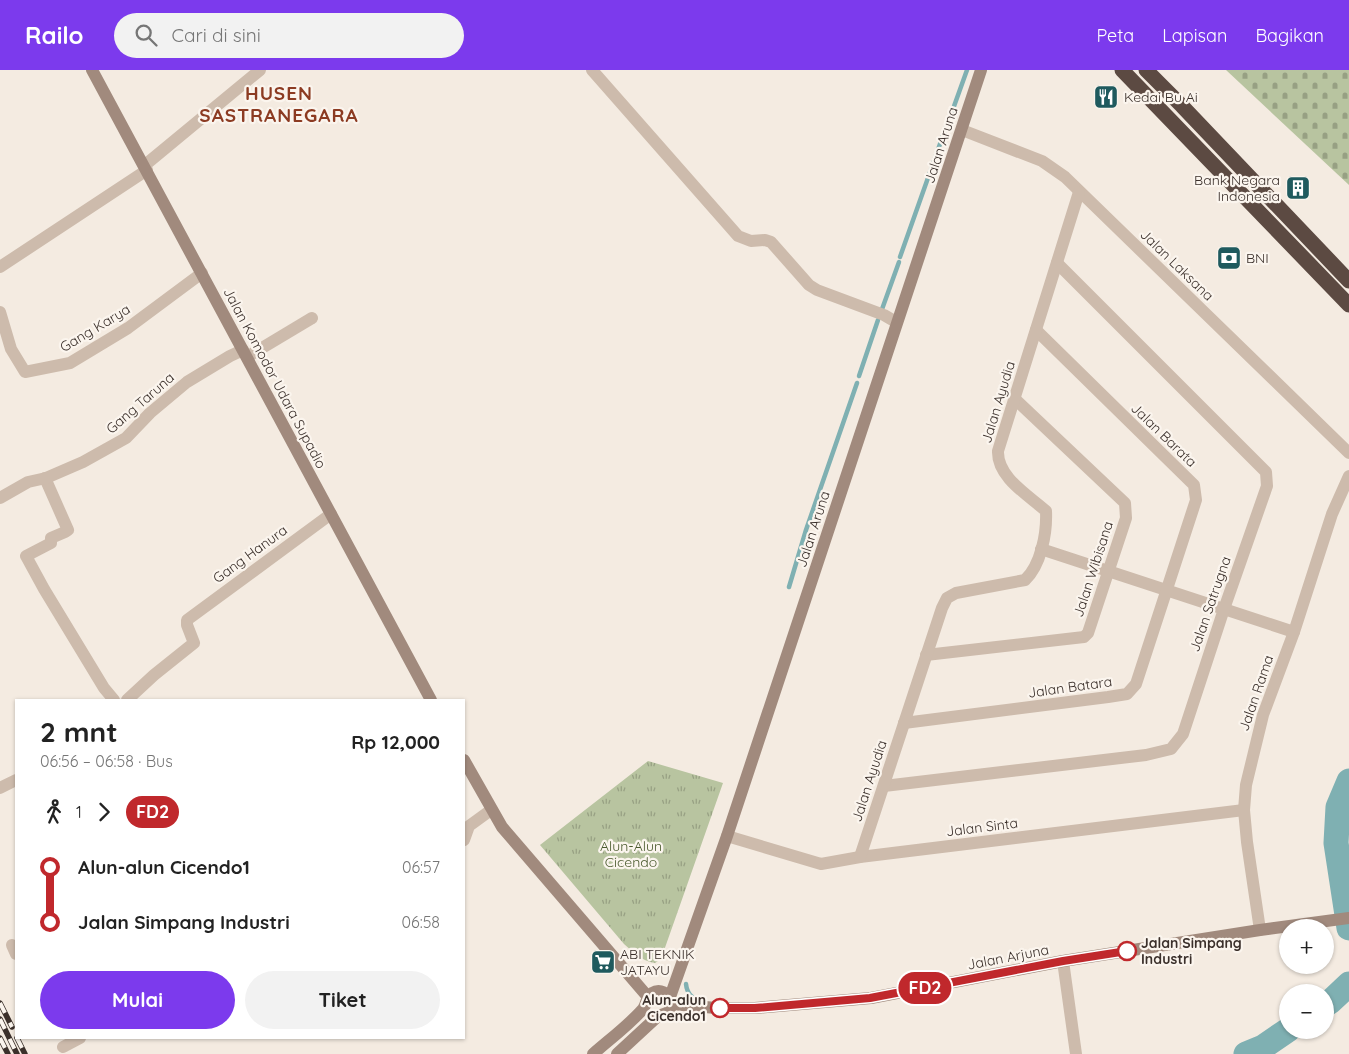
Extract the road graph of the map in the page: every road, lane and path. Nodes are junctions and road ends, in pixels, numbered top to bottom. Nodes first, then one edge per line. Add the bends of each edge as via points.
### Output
1 (92, 70) edge
2 (260, 70) edge
3 (592, 70) edge
4 (981, 70) edge
5 (1122, 70) edge
6 (1146, 70) edge
7 (962, 130) junction
8 (146, 168) junction
9 (1079, 192) junction
10 (1057, 264) junction
11 (0, 267) edge
12 (202, 273) junction
13 (1349, 281) edge
14 (1349, 305) edge
15 (0, 312) edge
16 (312, 318) dead end
17 (897, 319) junction
18 (1036, 330) junction
19 (245, 353) junction
20 (1014, 398) junction
21 (1349, 453) edge
22 (1349, 476) edge
23 (45, 478) junction
24 (0, 498) edge
25 (332, 514) junction
26 (1041, 549) junction
27 (1109, 571) junction
28 (1167, 590) junction
29 (1224, 609) junction
30 (1294, 632) junction
31 (926, 655) junction
32 (113, 699) edge
33 (128, 699) edge
34 (430, 699) edge
35 (904, 723) junction
36 (465, 762) edge
37 (15, 780) edge
38 (884, 786) junction
39 (0, 788) edge
40 (491, 810) junction
41 (1244, 810) junction
42 (727, 836) junction
43 (465, 837) edge
44 (860, 857) junction
45 (1349, 918) edge
46 (1260, 930) junction
47 (1063, 961) junction
48 (671, 1000) junction
49 (647, 1001) junction
50 (658, 1016) junction
51 (78, 1039) edge
52 (63, 1046) edge
53 (593, 1054) edge
54 (617, 1054) edge
55 (1076, 1054) edge

1 - 8 street, Jalan Komodor Udara Supadio
2 - 8 street
3 - 17 street via 738,236 751,241 771,242 802,278 817,290
4 - 7 street, Jalan Aruna
5 - 14 highway
6 - 13 highway
7 - 9 street, Jalan Laksana via 1042,161
7 - 17 street, Jalan Aruna
8 - 11 street
8 - 12 street, Jalan Komodor Udara Supadio
9 - 10 street, Jalan Ayudia
9 - 21 street, Jalan Laksana
10 - 18 street, Jalan Ayudia
10 - 29 street, Jalan Satrugna via 1266,472 1267,486
12 - 15 street, Gang Karya via 128,328 70,364 25,372 11,349
12 - 19 street, Jalan Komodor Udara Supadio
16 - 19 street, Gang Taruna
17 - 42 street, Jalan Aruna
18 - 20 street, Jalan Ayudia
18 - 28 street, Jalan Barata via 1194,485 1196,500
19 - 23 street, Gang Taruna via 222,361 186,382 126,438
19 - 25 street, Jalan Komodor Udara Supadio
20 - 26 street, Jalan Ayudia via 997,461 1007,476 1046,511 1047,523
20 - 27 street, Jalan Wibisana via 1125,503 1126,518
22 - 30 street, Jalan Rama via 1332,514
23 - 24 street, Gang Taruna via 28,482
23 - 32 street via 68,530 51,538 52,543 26,556
25 - 33 street, Gang Hanura via 187,620 194,643
25 - 34 street, Jalan Komodor Udara Supadio
26 - 27 street
26 - 31 street, Jalan Ayudia via 1032,573 1025,580 956,593 947,598
27 - 28 street
27 - 31 street, Jalan Wibisana via 1084,637
28 - 29 street
28 - 35 street, Jalan Batara via 1136,684 1127,694
29 - 30 street
29 - 38 street, Jalan Satrugna via 1183,734 1170,749 1146,756
30 - 41 street, Jalan Rama via 1263,716 1246,786
31 - 35 street, Jalan Ayudia
35 - 38 street, Jalan Ayudia
36 - 40 street
37 - 39 street
38 - 44 street, Jalan Ayudia
40 - 43 street via 469,826
40 - 49 street via 502,828
41 - 44 street, Jalan Sinta
41 - 46 street, Jalan Rama
42 - 44 street, Jalan Sinta via 821,864
42 - 48 street, Jalan Aruna
45 - 46 street, Jalan Arjuna
46 - 47 street, Jalan Arjuna
47 - 48 street, Jalan Arjuna via 870,998 755,1008 716,1008
47 - 55 street
48 - 49 street, Jalan Arjuna via 665,992 659,991 653,992
48 - 50 street via 667,1013
49 - 50 street via 650,1012
49 - 53 street via 634,1020
50 - 54 street
51 - 52 street

